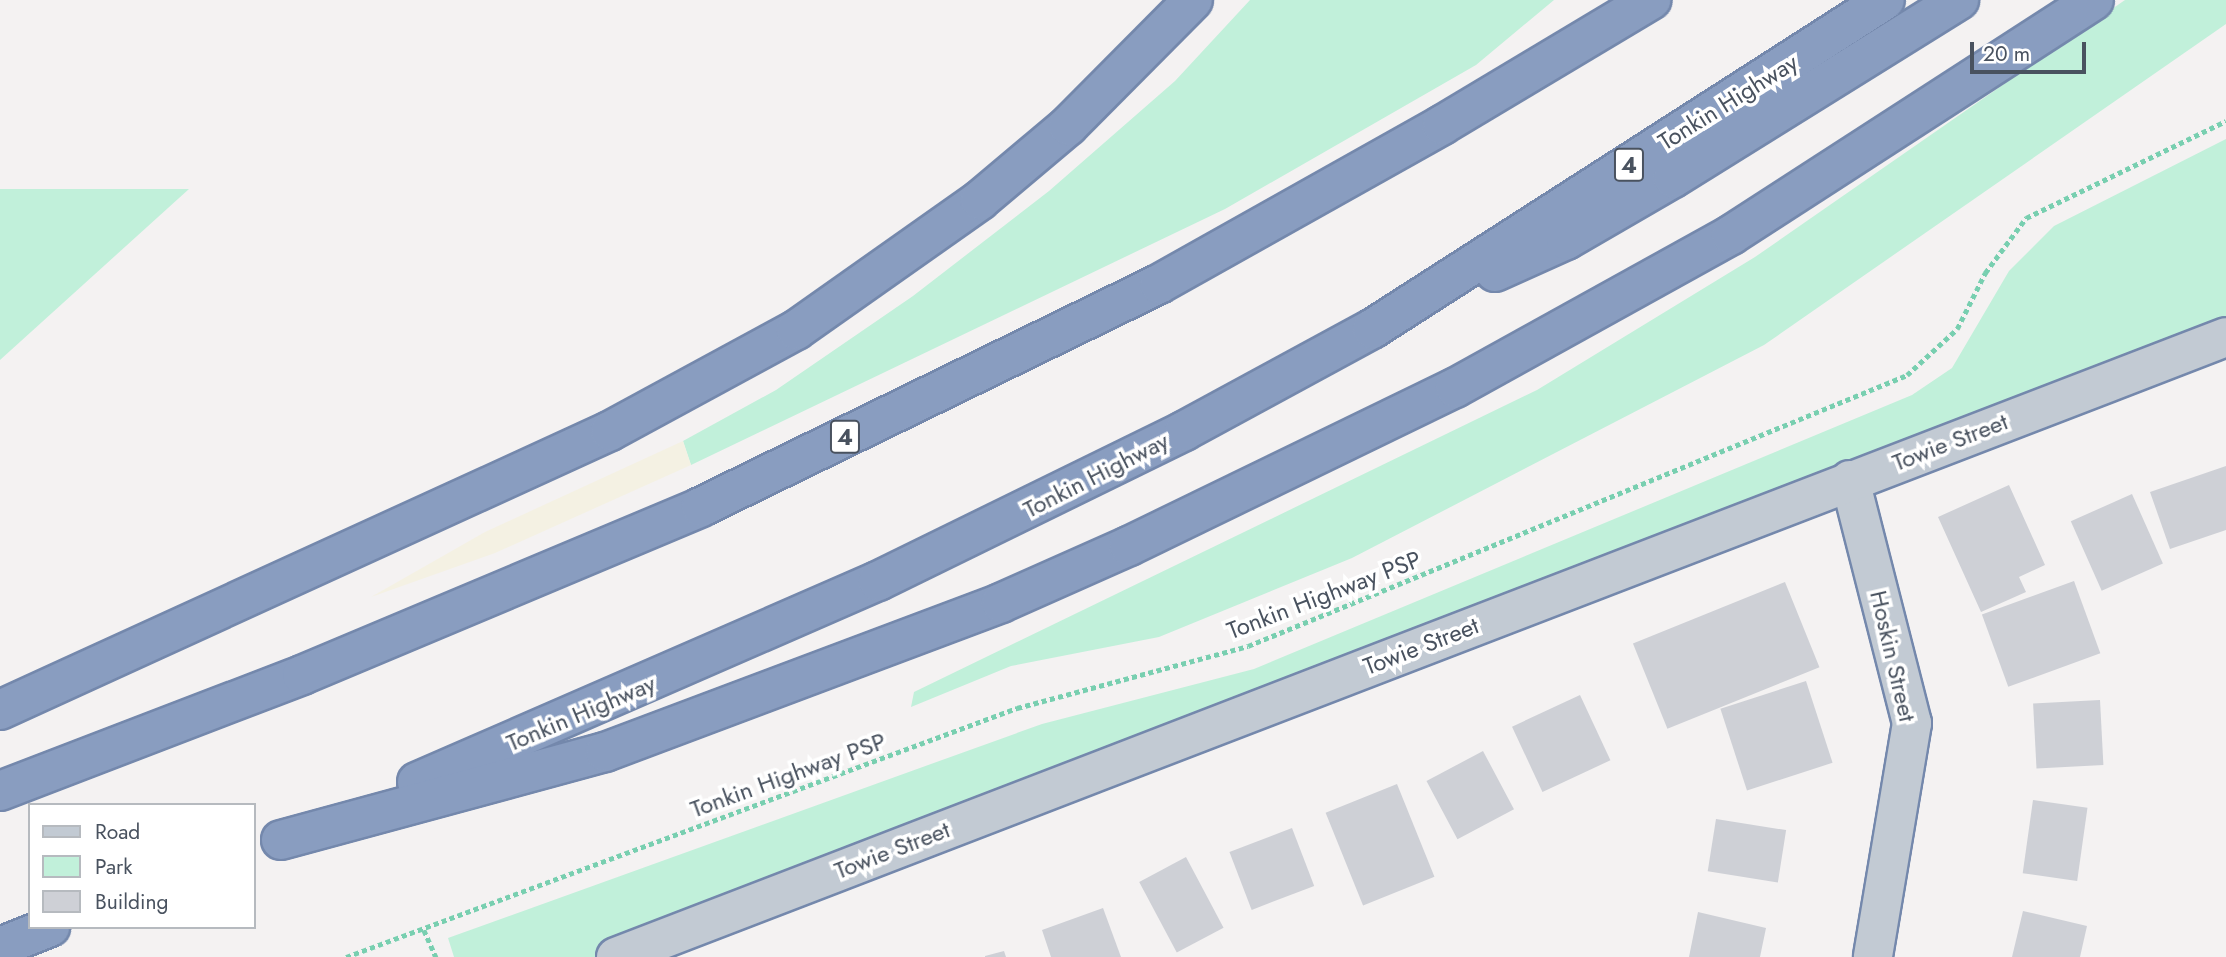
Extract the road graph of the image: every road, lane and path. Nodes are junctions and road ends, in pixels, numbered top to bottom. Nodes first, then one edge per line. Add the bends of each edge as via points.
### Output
1 (1194, 0) edge
2 (1651, 0) edge
3 (1885, 0) edge
4 (1959, 0) edge
5 (2094, 0) edge
6 (2226, 121) edge
7 (1372, 328) junction
8 (2226, 337) edge
9 (1850, 480) junction
10 (0, 710) edge
11 (0, 792) edge
12 (267, 845) edge
13 (45, 929) edge
14 (424, 930) junction
15 (0, 947) edge
16 (346, 957) edge
17 (436, 957) edge
18 (616, 957) edge
19 (1873, 957) edge

1 - 10 highway via 1068,125 980,200 796,330 610,431
2 - 11 highway, 4 via 1442,125 1159,284 701,507 302,675
3 - 7 highway, Tonkin Highway / 4
4 - 7 highway via 1566,240
5 - 12 highway via 1720,242 1455,388 1129,546 964,618 605,752
6 - 14 path, Tonkin Highway PSP via 2026,218 1985,273 1957,329 1907,374 1248,646 1017,708
7 - 12 highway, Tonkin Highway / 4 via 1184,431 878,581
8 - 9 street, Towie Street
9 - 18 street, Towie Street
9 - 19 street, Hoskin Street via 1912,723
13 - 15 highway
14 - 16 path, Tonkin Highway PSP
14 - 17 path

